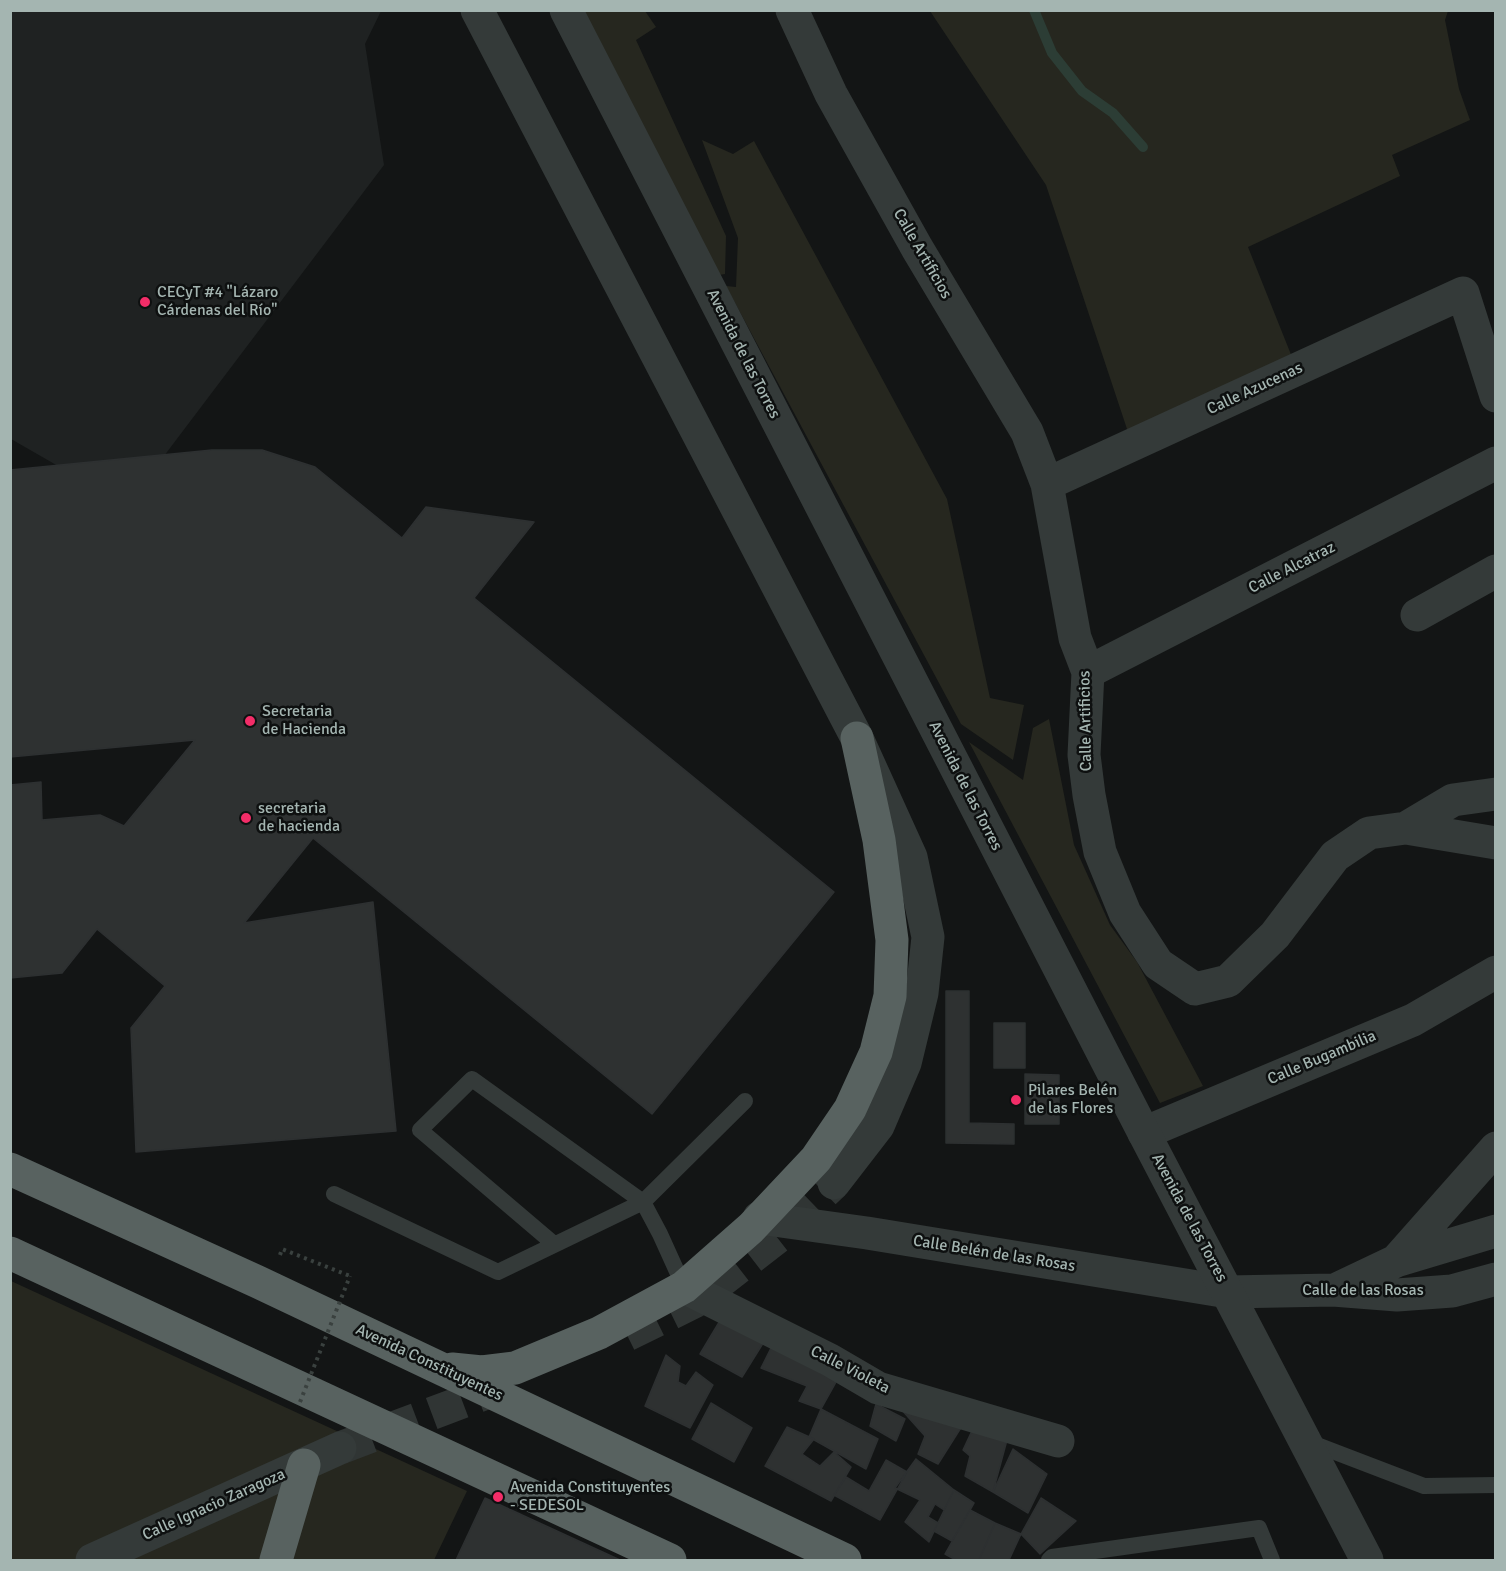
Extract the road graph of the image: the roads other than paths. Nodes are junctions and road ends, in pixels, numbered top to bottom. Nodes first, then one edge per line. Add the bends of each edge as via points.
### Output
1 (477, 10) edge
2 (567, 10) edge
3 (792, 10) edge
4 (1496, 396) edge
5 (1496, 463) edge
6 (1047, 484) junction
7 (1496, 571) edge
8 (1417, 615) dead end
9 (1088, 672) junction
10 (857, 738) junction
11 (1496, 794) edge
12 (1406, 828) junction
13 (1496, 843) edge
14 (1496, 972) edge
15 (745, 1101) dead end
16 (1144, 1133) junction
17 (1496, 1148) edge
18 (10, 1169) edge
19 (834, 1183) tunnel mouth
20 (334, 1194) dead end
21 (643, 1202) junction
22 (759, 1218) junction
23 (1496, 1231) edge
24 (554, 1244) junction
25 (13, 1258) edge
26 (1395, 1261) junction
27 (1496, 1279) edge
28 (684, 1287) junction
29 (1333, 1290) junction
30 (1228, 1292) junction
31 (436, 1367) junction
32 (1303, 1440) junction
33 (1058, 1441) dead end
34 (340, 1448) tunnel mouth
35 (304, 1465) junction
36 (1496, 1485) edge
37 (1083, 1557) edge
38 (92, 1560) edge
39 (276, 1560) edge
40 (670, 1560) edge
41 (845, 1560) edge
42 (1049, 1560) edge
43 (1272, 1560) edge
44 (1367, 1560) edge

1 - 10 street
2 - 16 street, Avenida de las Torres
3 - 6 street, Calle Artificios via 842,114 1028,432
4 - 6 street, Calle Azucenas via 1463,293
5 - 9 street, Calle Alcatraz
6 - 9 street, Calle Artificios via 1075,638
7 - 8 street
9 - 12 street, Calle Artificios via 1084,755 1100,852 1125,913 1158,964 1195,989 1228,981 1275,935 1335,856 1369,833
10 - 19 street via 911,857 928,938 922,993 905,1063 878,1126
10 - 22 highway via 879,840 891,929 890,996 876,1052 850,1109 816,1159
11 - 12 street via 1453,800
12 - 13 street, Calle Artificios
14 - 16 street, Calle Bugambilia via 1413,1020
15 - 21 lane
16 - 30 street, Avenida de las Torres
17 - 26 street
18 - 31 highway, Avenida Constituyentes
20 - 24 lane via 498,1272
21 - 24 lane
21 - 24 lane via 472,1079 420,1130
21 - 28 lane
22 - 28 highway
22 - 30 street, Calle Belén de las Rosas
23 - 26 street
25 - 40 highway
26 - 29 street
27 - 29 street, Calle de las Rosas via 1452,1291 1397,1294
28 - 31 highway via 599,1333 515,1368 482,1372
28 - 33 street, Calle Violeta via 878,1388
29 - 30 street, Calle de las Rosas
30 - 32 street, Avenida de las Torres
31 - 41 highway, Avenida Constituyentes
32 - 36 lane via 1424,1486
32 - 44 street, Avenida de las Torres
34 - 35 street
35 - 38 street, Calle Ignacio Zaragoza
35 - 39 highway
37 - 42 lane
37 - 43 lane via 1259,1528

